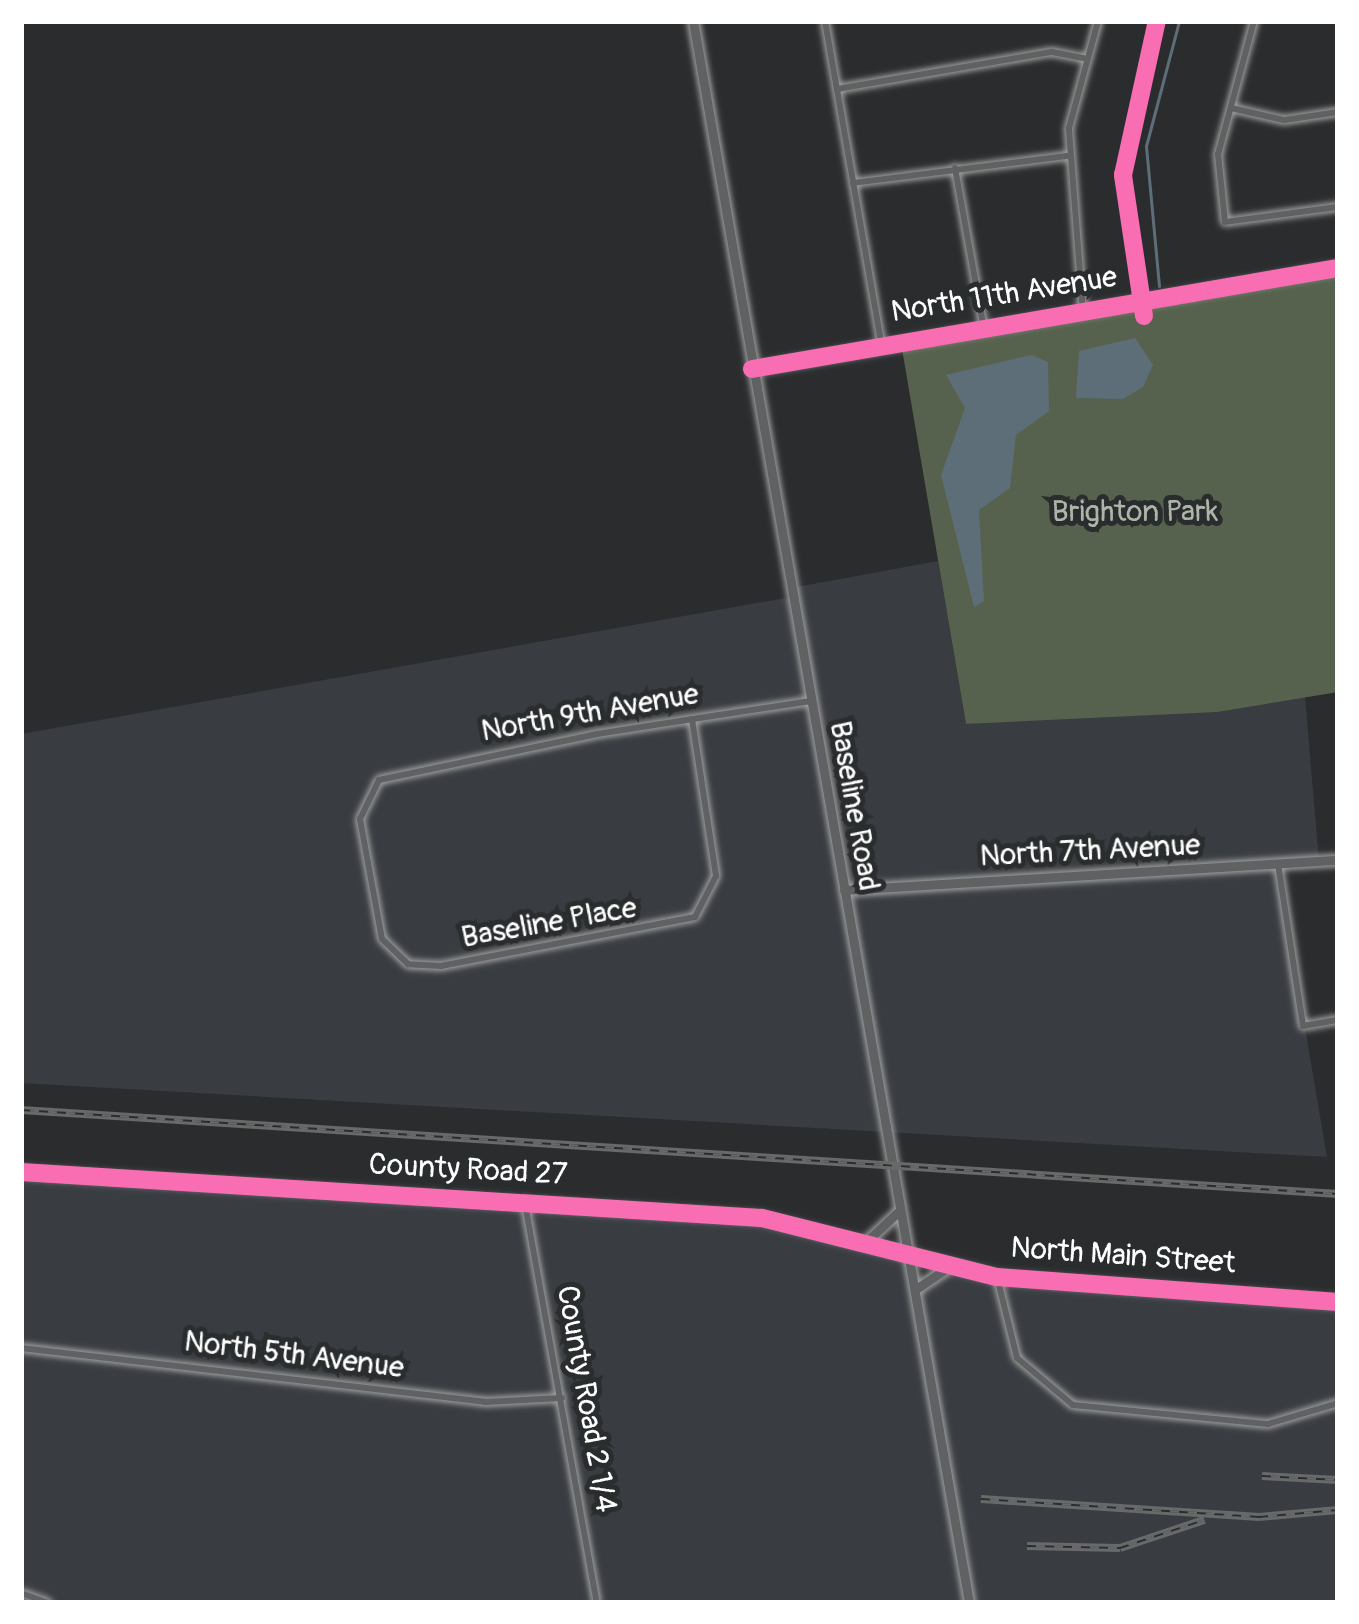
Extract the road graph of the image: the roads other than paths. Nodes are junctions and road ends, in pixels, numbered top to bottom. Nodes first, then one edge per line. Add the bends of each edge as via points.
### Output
1 (693, 21) edge
2 (825, 21) edge
3 (1098, 21) edge
4 (1255, 21) edge
5 (1087, 59) junction
6 (837, 89) junction
7 (1231, 108) junction
8 (1338, 112) edge
9 (1067, 156) junction
10 (955, 167) junction
11 (853, 183) junction
12 (1338, 207) edge
13 (1338, 268) edge
14 (1083, 312) junction
15 (984, 329) junction
16 (882, 346) junction
17 (752, 370) junction
18 (811, 700) junction
19 (692, 719) junction
20 (379, 780) joint
21 (1338, 860) edge
22 (1278, 864) junction
23 (844, 890) junction
24 (1338, 1020) edge
25 (21, 1172) edge
26 (525, 1204) junction
27 (899, 1207) junction
28 (866, 1240) junction
29 (908, 1252) junction
30 (952, 1267) junction
31 (998, 1277) junction
32 (915, 1294) junction
33 (1338, 1302) edge
34 (21, 1348) edge
35 (562, 1397) junction
36 (1338, 1403) edge
37 (21, 1593) edge
38 (48, 1603) edge
39 (597, 1603) edge
40 (969, 1603) edge

1 - 17 street, Baseline Road
2 - 6 street
3 - 5 street
4 - 7 street
5 - 6 street via 1052,52
5 - 9 street
6 - 11 street
7 - 8 street via 1284,120
7 - 12 street via 1216,170 1226,224
9 - 10 street
9 - 14 street
10 - 11 street
10 - 15 street
11 - 16 street
13 - 14 street, North 11th Avenue
14 - 15 street, North 11th Avenue
15 - 16 street, North 11th Avenue
16 - 17 street, North 11th Avenue
17 - 18 street, Baseline Road
18 - 19 street, North 9th Avenue
18 - 23 street, Baseline Road
19 - 20 street, North 9th Avenue
19 - 20 street, Baseline Place via 716,876 705,907 675,927 408,964 382,940 363,846 361,808
21 - 22 street, North 7th Avenue
22 - 23 street, North 7th Avenue
22 - 24 street via 1303,1026
23 - 27 street, Baseline Road
25 - 26 street, County Road 27
26 - 28 street, County Road 27 via 762,1218
26 - 35 street, County Road 2 1/4
27 - 28 street via 892,1229
27 - 29 street, Baseline Road
28 - 29 street, County Road 27
29 - 30 street, North Main Street
29 - 32 street, Baseline Road
30 - 31 street, North Main Street
30 - 32 street via 923,1276
31 - 33 street, North Main Street
31 - 36 street via 1017,1358 1073,1406 1268,1424
32 - 40 street, Baseline Road
34 - 35 street, North 5th Avenue via 485,1402
35 - 39 street, County Road 2 1/4
37 - 38 street

